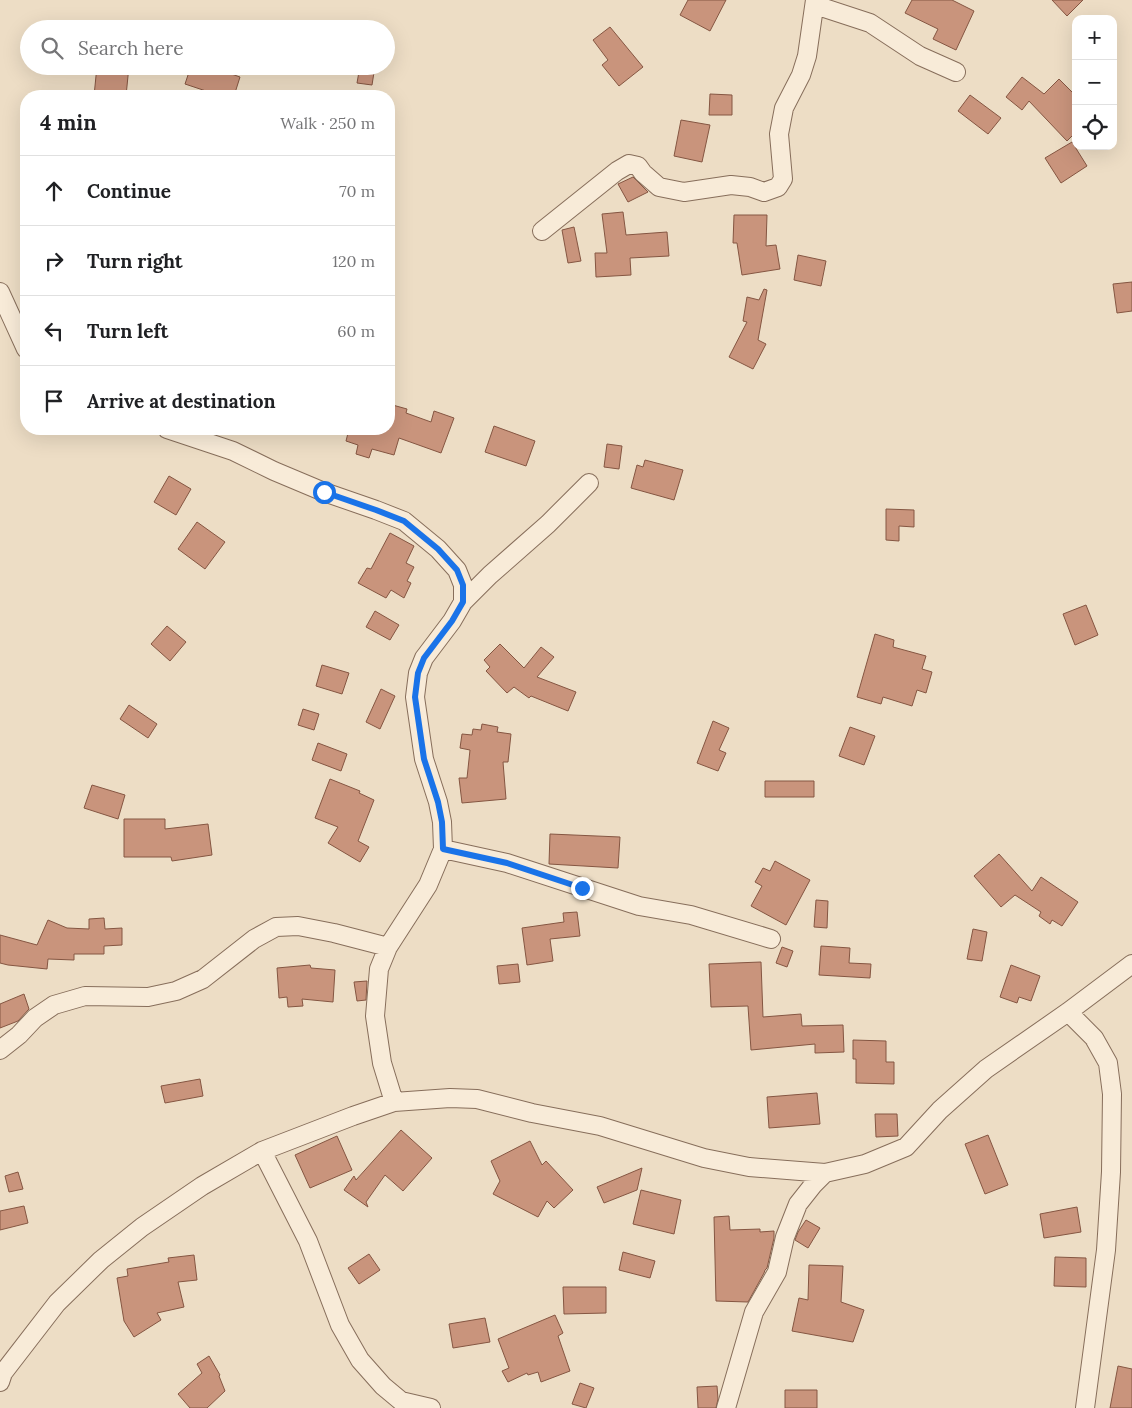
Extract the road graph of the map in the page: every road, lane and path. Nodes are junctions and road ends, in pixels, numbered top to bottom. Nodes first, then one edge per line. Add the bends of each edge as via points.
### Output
1 (815, 2) edge
2 (956, 72) dead end
3 (542, 231) dead end
4 (0, 292) edge
5 (20, 336) edge
6 (185, 435) edge
7 (589, 483) dead end
8 (463, 602) junction
9 (443, 849) junction
10 (771, 939) dead end
11 (388, 947) junction
12 (1132, 964) edge
13 (1068, 1012) junction
14 (0, 1050) edge
15 (394, 1102) junction
16 (262, 1151) junction
17 (825, 1173) junction
18 (0, 1382) edge
19 (431, 1408) edge
20 (726, 1408) edge
21 (1084, 1408) edge

1 - 2 street via 870,23 920,56
1 - 3 street via 802,75 784,108 779,134 783,179 778,187 764,192 731,186 684,192 659,187 638,166 629,164
4 - 5 street
6 - 8 street via 233,451 324,492 404,521 438,549 457,570 463,585
7 - 8 street
8 - 9 street via 424,658 415,697 424,759 442,822
9 - 10 street via 507,863 638,906 691,915
9 - 11 street via 428,885
11 - 14 street via 298,926 276,927 254,939 203,979 176,991 148,997 85,996 54,1005
11 - 15 street via 379,969 375,1016 382,1063
12 - 13 street
13 - 17 street via 986,1070 940,1110 906,1147 865,1164
13 - 21 street via 1094,1038 1108,1062 1112,1094 1106,1250
15 - 16 street
15 - 17 street via 477,1099 600,1126 704,1158 749,1167
16 - 18 street via 202,1186 101,1260 57,1303
16 - 19 street via 308,1241 340,1325 360,1360 401,1401
17 - 20 street via 798,1204 785,1237 777,1272 754,1312

